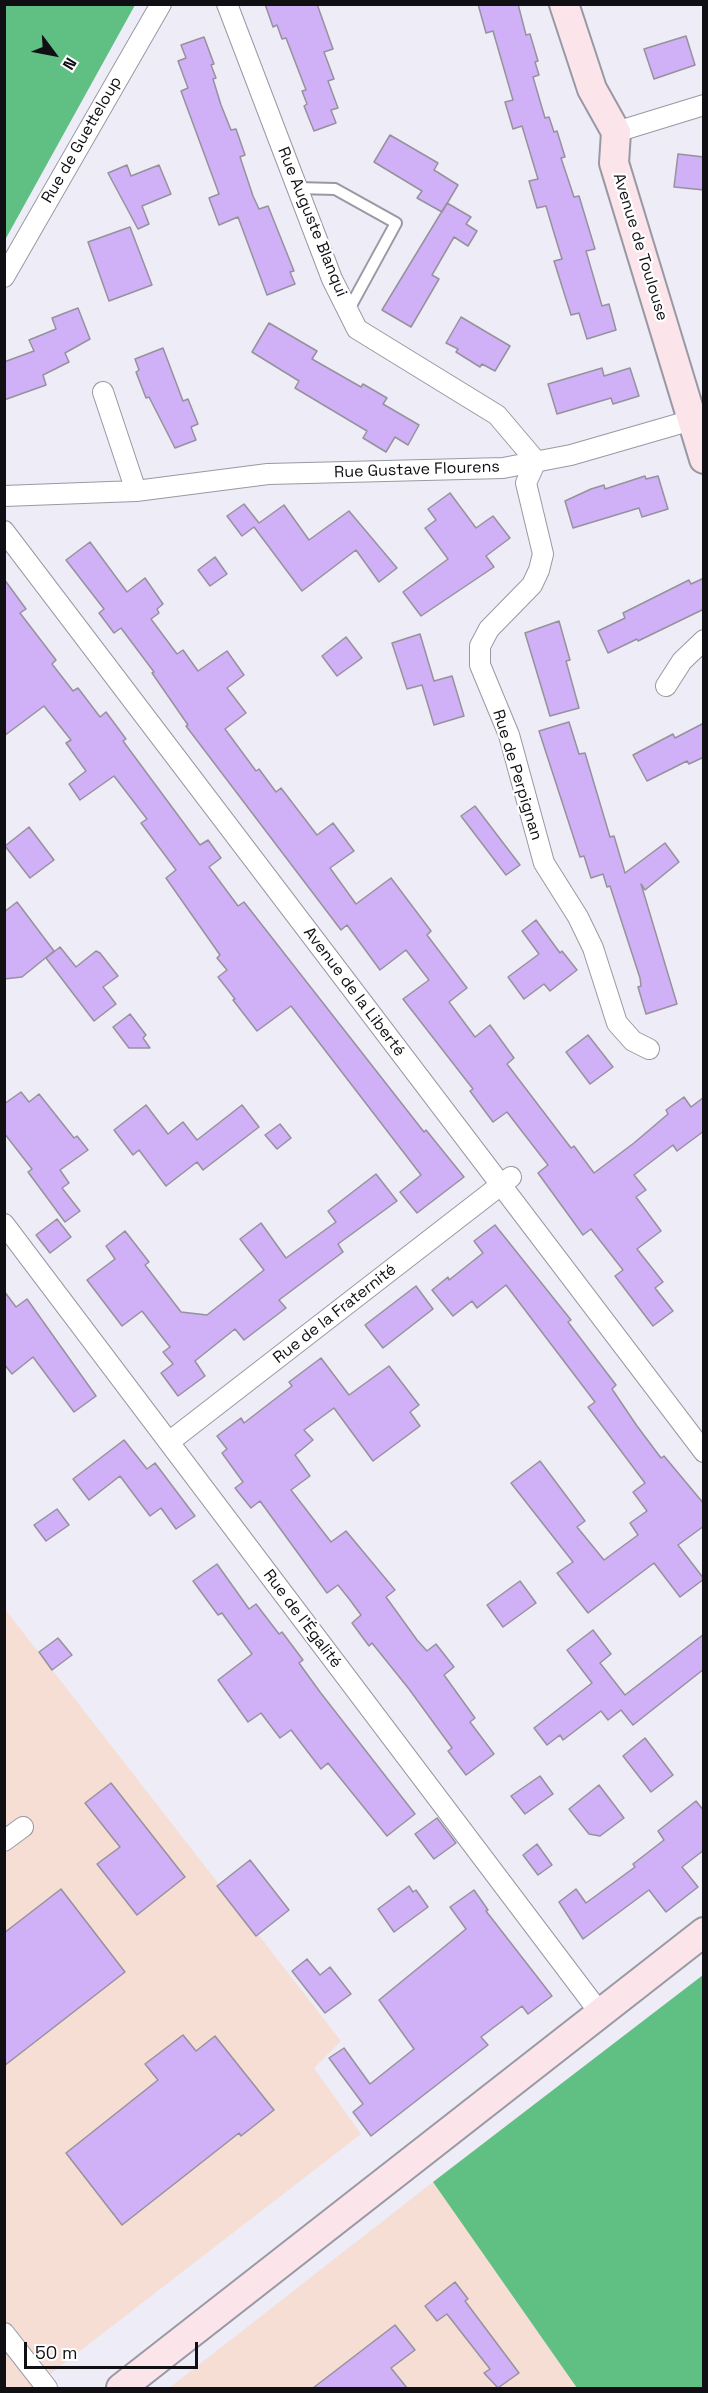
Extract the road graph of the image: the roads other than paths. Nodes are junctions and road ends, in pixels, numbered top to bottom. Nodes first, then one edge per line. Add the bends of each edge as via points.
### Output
1 (161, 4) edge
2 (227, 4) edge
3 (564, 4) edge
4 (704, 105) edge
5 (616, 132) junction
6 (297, 188) junction
7 (4, 277) edge
8 (348, 311) junction
9 (103, 392) dead end
10 (692, 420) junction
11 (704, 459) edge
12 (536, 461) junction
13 (136, 491) junction
14 (4, 496) edge
15 (4, 531) edge
16 (704, 640) edge
17 (666, 686) dead end
18 (649, 1049) dead end
19 (506, 1181) junction
20 (4, 1224) edge
21 (169, 1442) junction
22 (704, 1452) edge
23 (23, 1827) dead end
24 (4, 1841) edge
25 (704, 1932) edge
26 (600, 2013) junction
27 (4, 2333) edge
28 (48, 2388) edge
29 (121, 2388) edge

1 - 7 street, Rue de Guetteloup
2 - 6 street, Rue Auguste Blanqui
3 - 5 main road via 592,89
4 - 5 street
5 - 10 main road, Avenue de Toulouse via 614,163
6 - 8 street, Rue Auguste Blanqui
6 - 8 lane via 335,189 396,223
8 - 12 street, Rue Auguste Blanqui via 357,329 497,415
9 - 13 street
10 - 11 main road, Avenue de Toulouse
10 - 12 street, Rue Gustave Flourens via 572,455
12 - 13 street, Rue Gustave Flourens via 494,468 268,474
12 - 18 street, Rue de Perpignan via 526,483 543,554 539,570 532,585 489,629 480,646 480,665 508,735 544,862 593,948 617,1023 633,1041
13 - 14 street, Rue Gustave Flourens
15 - 19 street, Avenue de la Liberté
16 - 17 street via 682,661
19 - 21 street, Rue de la Fraternité
19 - 22 street, Avenue de la Liberté
20 - 21 street, Rue de l'Égalité
21 - 26 street, Rue de l'Égalité
23 - 24 street
25 - 26 main road
26 - 29 main road
27 - 28 street

